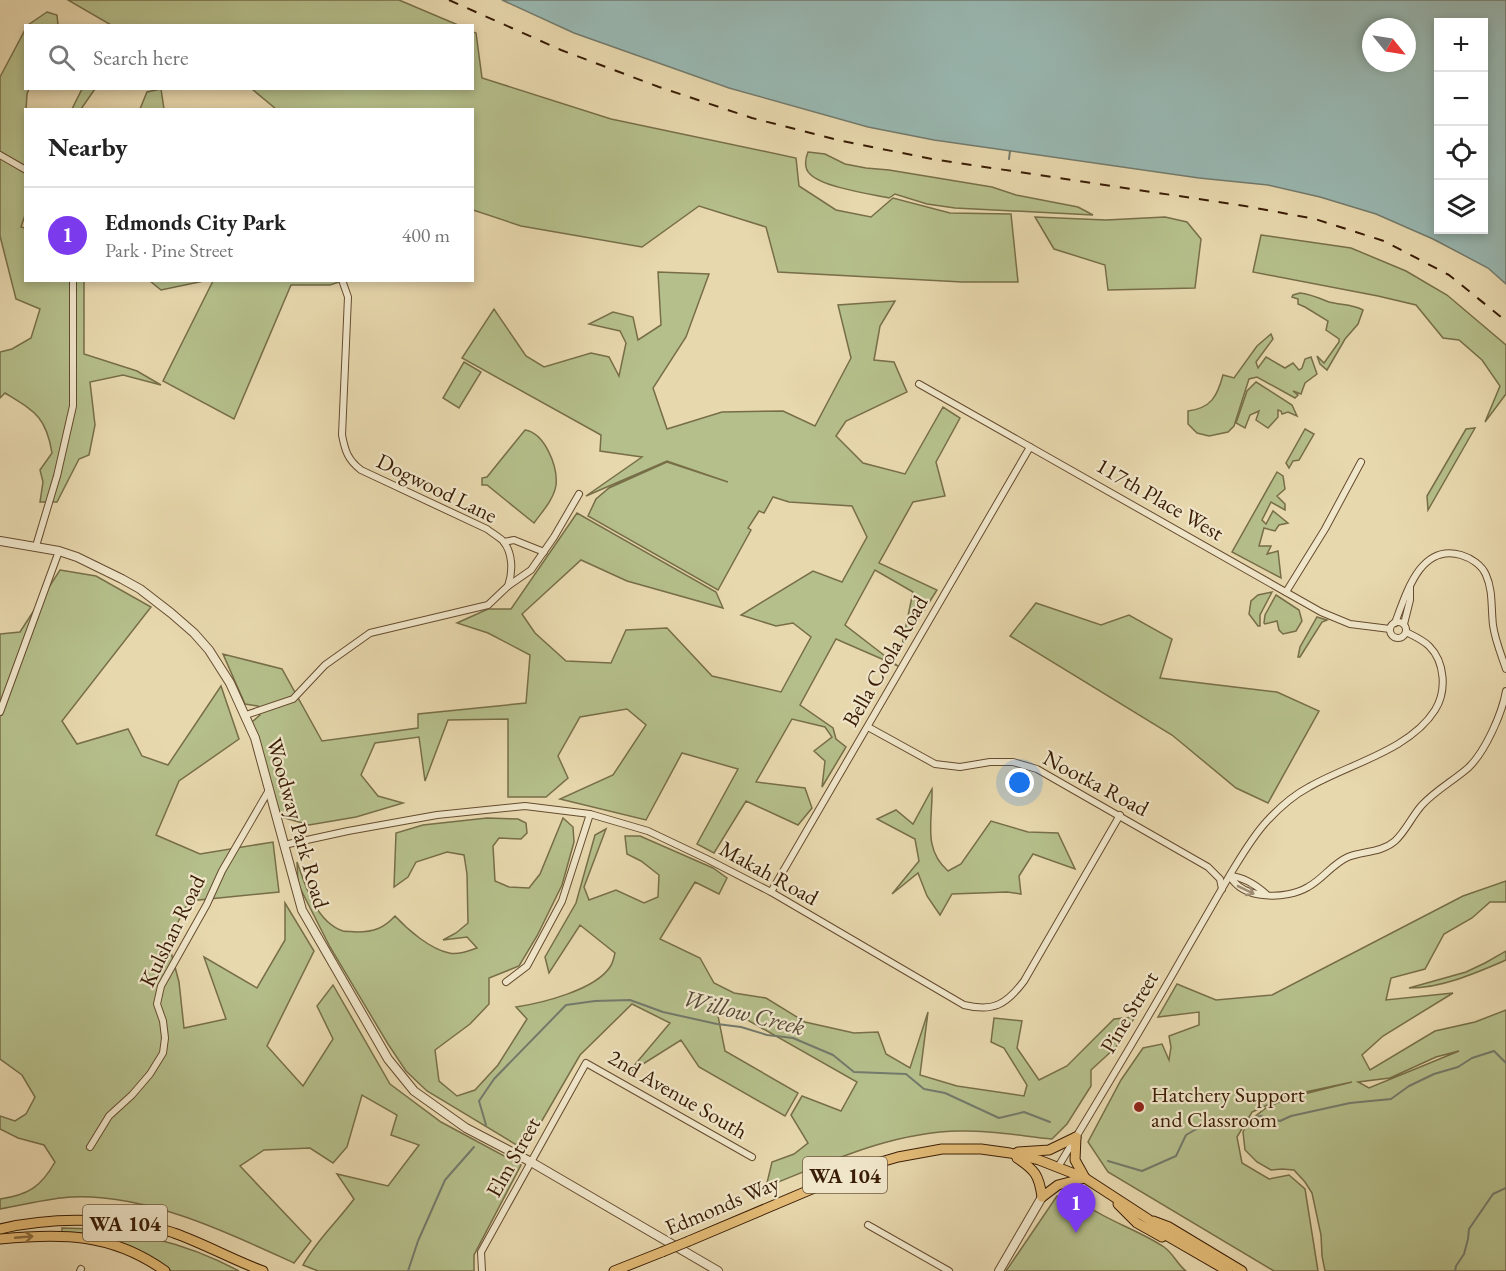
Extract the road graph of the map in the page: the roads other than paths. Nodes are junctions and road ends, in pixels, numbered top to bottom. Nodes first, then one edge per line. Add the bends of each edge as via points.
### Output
1 (0, 156) edge
2 (24, 170) edge
3 (73, 282) edge
4 (343, 282) edge
5 (919, 384) dead end
6 (1030, 447) junction
7 (1361, 462) dead end
8 (579, 494) dead end
9 (0, 541) edge
10 (504, 542) junction
11 (36, 546) junction
12 (59, 551) junction
13 (544, 552) junction
14 (508, 586) junction
15 (1410, 587) junction
16 (1286, 592) junction
17 (1395, 623) junction
18 (1404, 624) junction
19 (1390, 629) junction
20 (1406, 633) junction
21 (1506, 669) edge
22 (1506, 691) edge
23 (0, 712) edge
24 (246, 715) junction
25 (868, 727) junction
26 (269, 790) junction
27 (590, 814) junction
28 (1120, 815) junction
29 (284, 845) junction
30 (1230, 876) junction
31 (1222, 889) junction
32 (771, 892) junction
33 (506, 982) dead end
34 (586, 1063) joint
35 (1076, 1137) junction
36 (90, 1147) dead end
37 (1010, 1153) junction
38 (752, 1157) dead end
39 (531, 1162) junction
40 (1058, 1167) junction
41 (1085, 1178) junction
42 (1100, 1189) junction
43 (1042, 1197) junction
44 (1148, 1219) junction
45 (868, 1225) dead end
46 (0, 1229) edge
47 (0, 1239) edge
48 (165, 1271) edge
49 (263, 1271) edge
50 (482, 1271) edge
51 (614, 1271) edge
52 (718, 1271) edge
53 (949, 1271) edge
54 (999, 1271) edge
55 (1220, 1271) edge
56 (1228, 1271) edge
57 (1242, 1271) edge

1 - 2 street
3 - 11 street via 73,406
4 - 10 street, Dogwood Lane via 348,297 342,435 345,453 361,470 487,529
5 - 6 street, 117th Place West
6 - 16 street, 117th Place West
6 - 25 street, Bella Coola Road
7 - 16 street
8 - 13 street
9 - 11 street, Woodway Park Road
10 - 13 street via 514,540
10 - 14 street, Dogwood Lane via 512,574
11 - 12 street, Woodway Park Road
12 - 23 street
12 - 24 street, Woodway Park Road via 124,580 187,626 209,650
13 - 14 street via 531,570
14 - 24 street via 488,605 370,633 325,665 293,699
15 - 17 street
15 - 18 street
15 - 21 street via 1414,576 1436,556 1458,554 1479,565 1490,586 1493,627
16 - 19 street, 117th Place West via 1350,624
17 - 18 street
17 - 19 street
18 - 20 street
19 - 20 street via 1397,638
20 - 30 street, Pine Street via 1430,646 1438,659 1443,678 1436,709 1411,735 1309,786 1283,805 1266,821
22 - 30 street via 1476,759 1427,800 1394,842 1349,857 1308,888 1287,894 1267,894 1241,878
24 - 26 street, Woodway Park Road
25 - 28 street, Nootka Road via 935,764 960,767 1013,762 1037,769
25 - 32 street, Bella Coola Road
26 - 29 street, Woodway Park Road
26 - 36 street, Kulshan Road via 161,986 157,1004 165,1038 163,1053 146,1079 109,1116
27 - 29 street, Makah Road via 525,806 504,808 436,815
27 - 32 street, Makah Road via 653,833
27 - 33 street via 562,901 527,966
28 - 31 street, Nootka Road via 1208,867 1220,879
28 - 32 street, Makah Road via 1024,981 1002,1004 989,1008 964,1005
29 - 39 street, Woodway Park Road via 302,910 405,1082 466,1128
30 - 31 street, Pine Street
31 - 35 street, Pine Street
34 - 38 street, 2nd Avenue South
34 - 39 street, Elm Street
35 - 37 main road via 1049,1150
35 - 40 street, Pine Street
35 - 41 main road via 1075,1160
37 - 40 main road, Edmonds Way / WA 104
37 - 43 main road via 1038,1176
37 - 51 main road, Edmonds Way / WA 104, bridge via 942,1149 864,1167
39 - 50 street, Elm Street via 481,1252
39 - 52 street, Woodway Park Road
40 - 41 main road, Edmonds Way / WA 104
41 - 42 main road, Edmonds Way / WA 104
41 - 43 main road via 1058,1185
42 - 44 main road, Edmonds Way / WA 104
42 - 55 main road, WA 104 via 1137,1223
43 - 54 street
44 - 56 main road, Edmonds Way / WA 104 via 1164,1234
44 - 57 main road, Edmonds Way / WA 104 via 1169,1227
45 - 53 street
46 - 49 main road, WA 104 via 28,1222 123,1223 171,1232
47 -> 48 main road, WA 104 via 93,1239 135,1252

